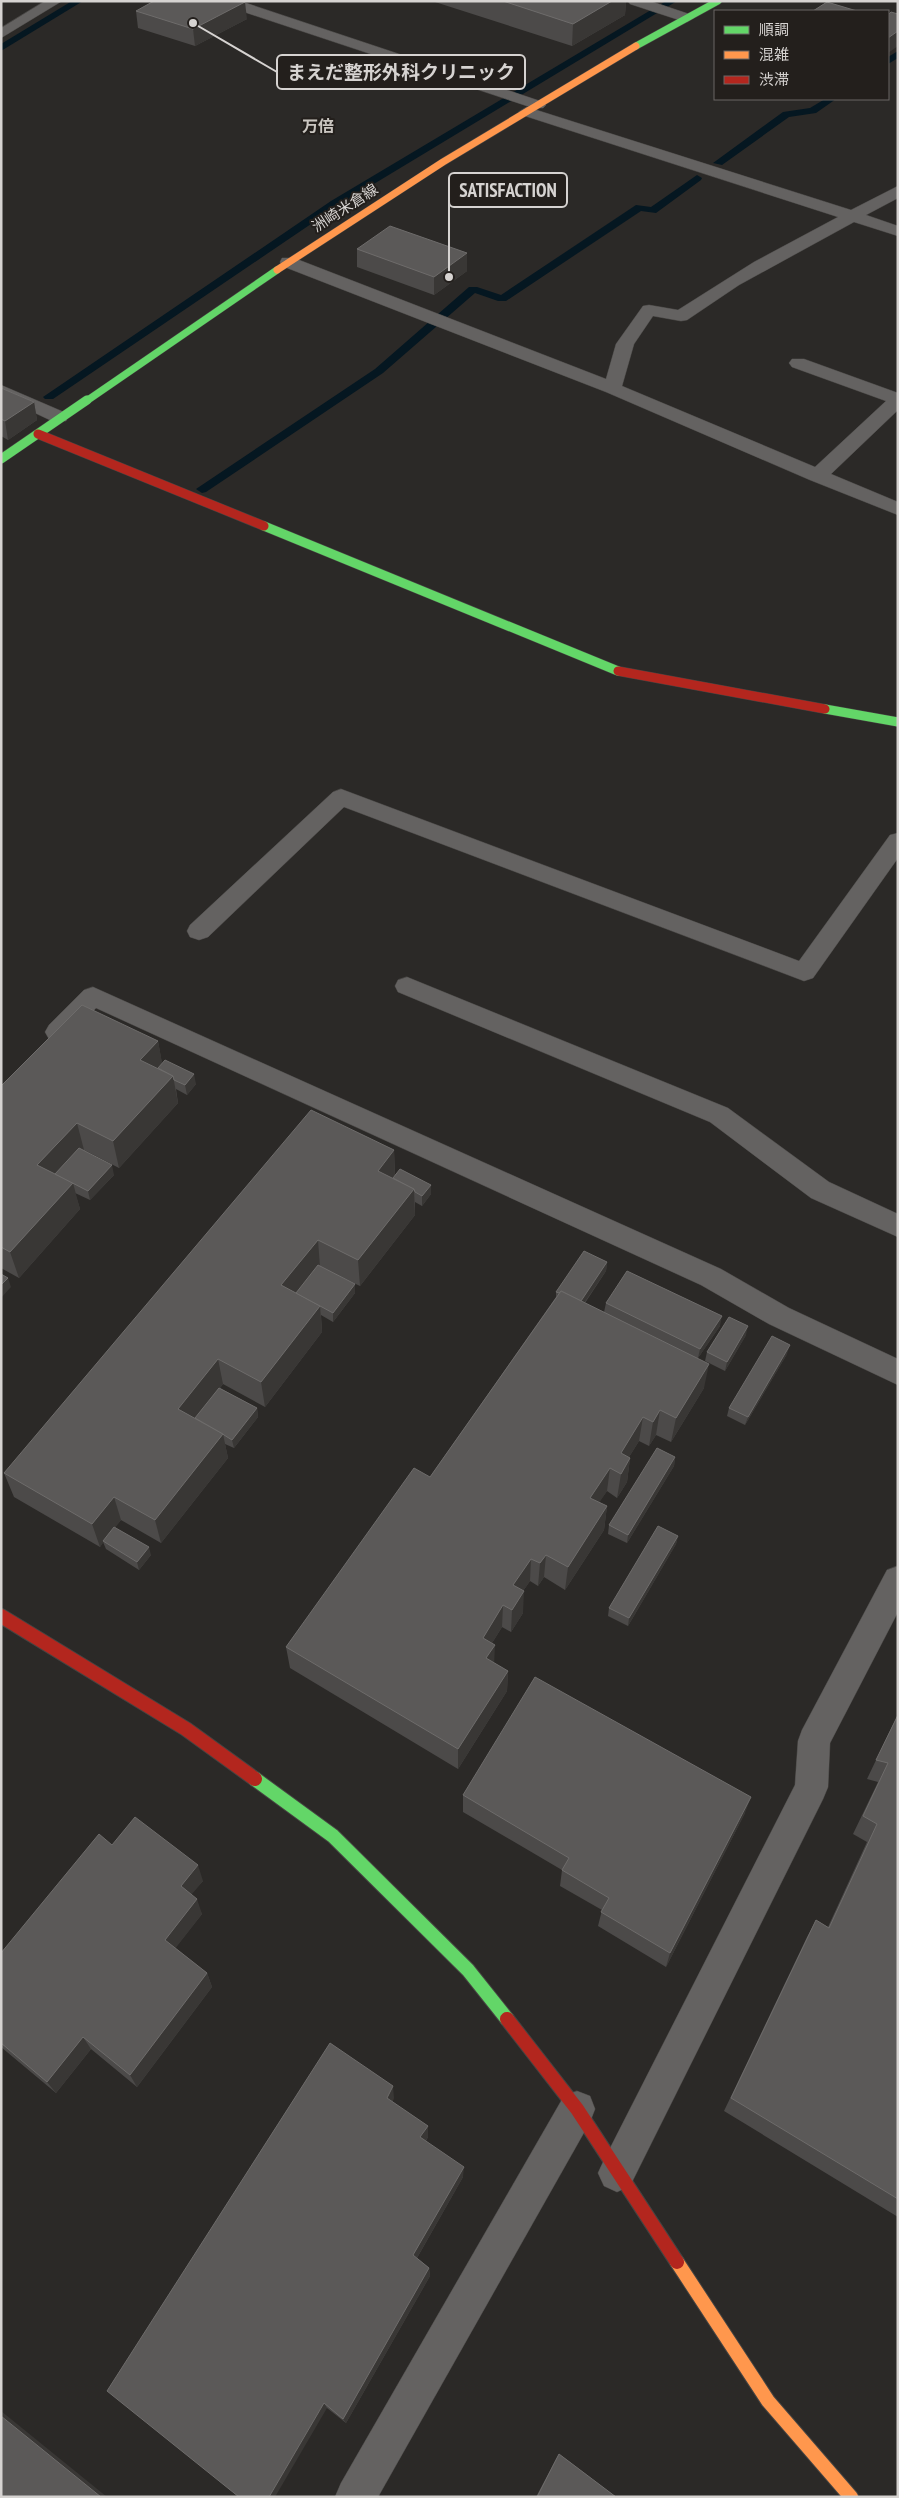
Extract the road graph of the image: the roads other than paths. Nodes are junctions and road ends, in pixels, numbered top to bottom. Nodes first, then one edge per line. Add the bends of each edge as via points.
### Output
1 (55, 1) edge
2 (225, 1) edge
3 (635, 1) edge
4 (718, 1) edge
5 (687, 18) junction
6 (2, 32) edge
7 (525, 103) junction
8 (898, 192) edge
9 (854, 217) junction
10 (898, 231) edge
11 (288, 262) junction
12 (798, 363) dead end
13 (612, 388) junction
14 (1, 390) edge
15 (898, 400) edge
16 (59, 418) junction
17 (38, 434) junction
18 (1, 459) edge
19 (817, 476) junction
20 (898, 509) edge
21 (898, 722) edge
22 (898, 841) edge
23 (199, 931) dead end
24 (407, 986) dead end
25 (40, 1050) edge
26 (898, 1226) edge
27 (898, 1373) edge
28 (898, 1580) edge
29 (1, 1616) edge
30 (577, 2109) junction
31 (617, 2173) junction
32 (355, 2497) edge
33 (851, 2497) edge

1 - 6 street
2 - 7 street
3 - 5 street
4 - 5 street, 洲崎米倉線
5 - 7 street, 洲崎米倉線
7 - 9 street
7 - 11 street, 洲崎米倉線 via 488,134
8 - 9 street
9 - 10 street
9 - 13 street via 772,258 681,316 649,310 625,344
11 - 13 street
11 - 16 street, 洲崎米倉線
12 - 15 street
13 - 19 street
14 - 16 street
15 - 19 street
16 - 17 street, 洲崎米倉線
17 - 18 street, 洲崎米倉線
17 - 21 street via 615,670
19 - 20 street
22 - 23 street via 804,972 341,798
24 - 26 street via 719,1115 820,1190
25 - 27 street via 92,996 711,1277 779,1316
28 - 31 street via 814,1741 810,1787
29 - 30 street via 186,1729 333,1836 468,1970
30 - 31 street
30 - 32 street
31 - 33 street via 768,2401

